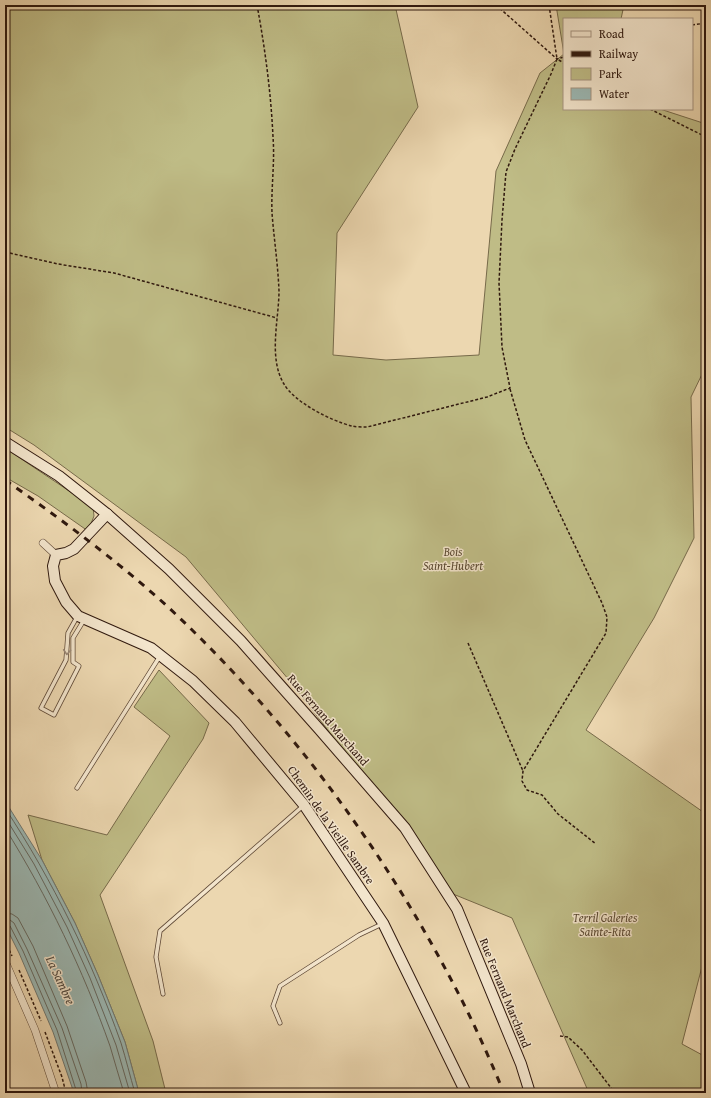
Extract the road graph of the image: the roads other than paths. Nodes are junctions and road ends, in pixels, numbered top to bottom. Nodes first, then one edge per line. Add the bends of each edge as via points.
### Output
1 (5, 442) edge
2 (108, 514) junction
3 (43, 543) dead end
4 (56, 555) junction
5 (82, 617) junction
6 (160, 655) junction
7 (77, 788) dead end
8 (304, 805) junction
9 (383, 923) junction
10 (5, 961) edge
11 (163, 994) dead end
12 (280, 1023) dead end
13 (56, 1093) edge
14 (466, 1093) edge
15 (530, 1093) edge

1 - 2 street, Rue Fernand Marchand via 59,476
2 - 4 street via 74,549
2 - 15 street, Rue Fernand Marchand via 169,569 241,641 405,828 457,909 521,1064
3 - 4 street
4 - 5 street, Chemin de la Vieille Sambre via 53,566 55,581 66,602
5 -> 5 lane via 68,633 66,660 41,708 54,715 79,666 73,662 73,638
5 - 6 street, Chemin de la Vieille Sambre via 151,648
6 - 7 lane
6 - 8 street, Chemin de la Vieille Sambre via 193,681 235,722
8 - 9 street, Chemin de la Vieille Sambre
8 - 11 lane via 160,931 156,957
9 - 12 lane via 359,935 280,986 273,1006
9 - 14 street, Chemin de la Vieille Sambre
10 - 13 street via 35,1030

